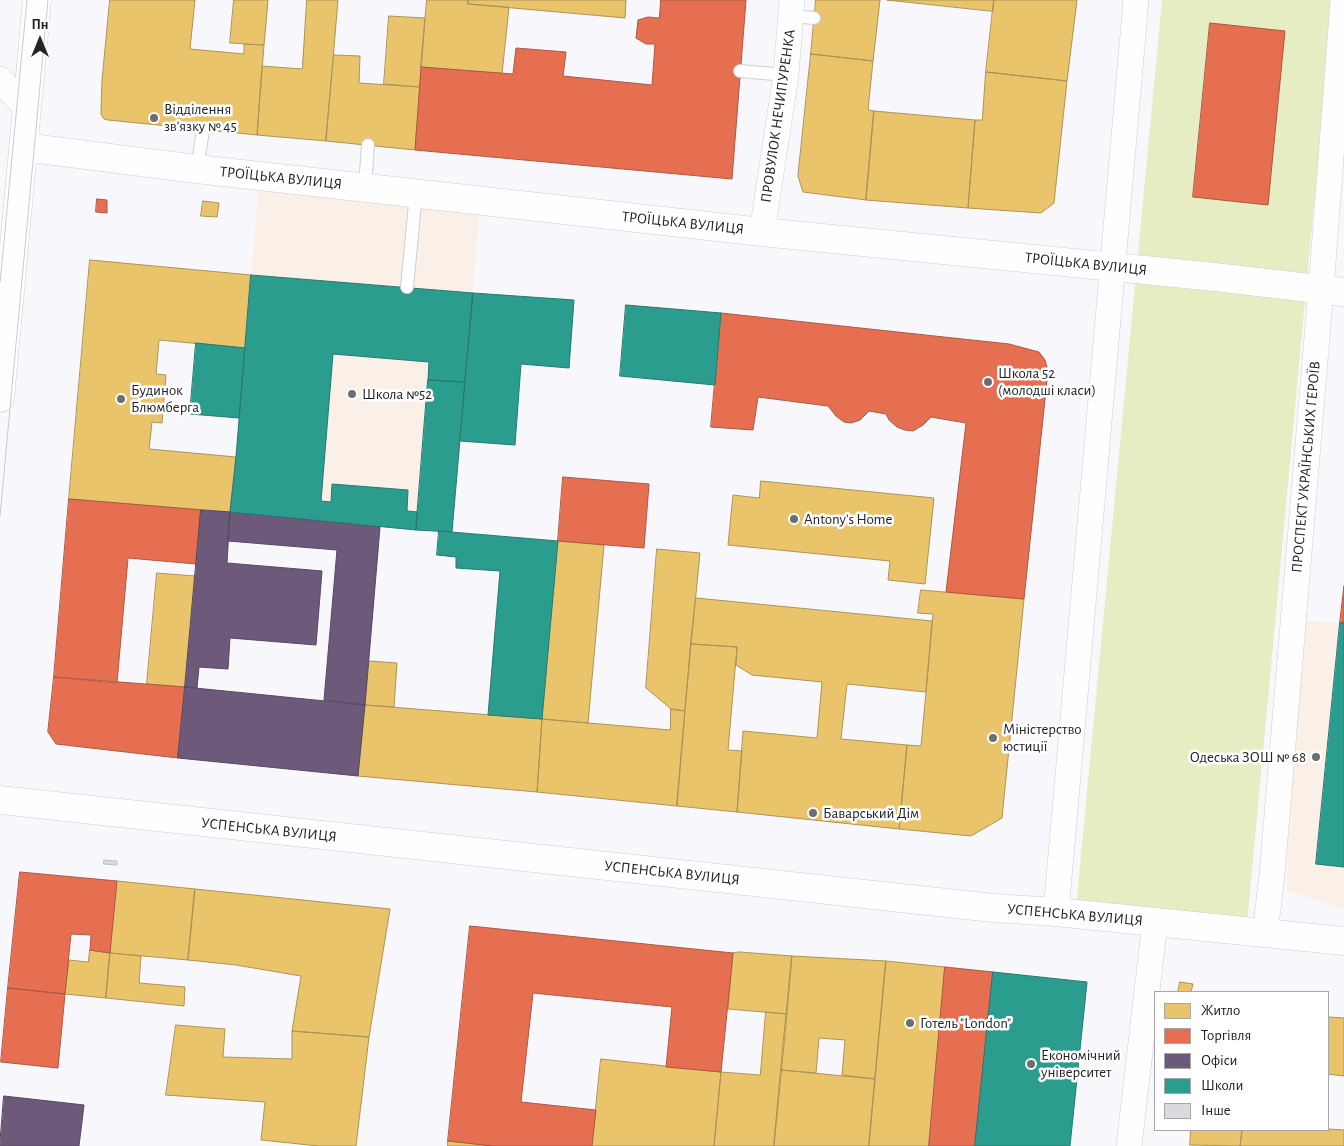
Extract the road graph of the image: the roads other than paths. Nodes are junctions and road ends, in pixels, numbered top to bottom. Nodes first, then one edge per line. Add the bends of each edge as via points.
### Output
1 (37, 0) edge
2 (1136, 0) edge
3 (1343, 0) edge
4 (799, 11) edge
5 (740, 71) dead end
6 (786, 75) junction
7 (0, 79) edge
8 (27, 110) junction
9 (203, 130) dead end
10 (368, 145) dead end
11 (23, 147) junction
12 (197, 169) junction
13 (365, 188) junction
14 (416, 193) junction
15 (762, 232) junction
16 (1112, 267) junction
17 (407, 287) dead end
18 (1333, 291) edge
19 (0, 398) edge
20 (0, 800) edge
21 (1056, 912) junction
22 (1155, 922) junction
23 (1265, 933) junction
24 (1344, 941) edge
25 (1129, 1146) edge

1 - 8 main road
2 - 16 street
3 - 18 street, ПРОСПЕКТ УКРАЇНСЬКИХ ГЕРОЇВ
4 - 6 street, ПРОВУЛОК НЕЧИПУРЕНКА
5 - 6 lane
6 - 15 street, ПРОВУЛОК НЕЧИПУРЕНКА
7 - 8 street
8 - 11 main road
9 - 12 lane
10 - 13 lane
11 - 12 main road, ТРОЇЦЬКА ВУЛИЦЯ
11 - 19 main road
12 - 13 main road, ТРОЇЦЬКА ВУЛИЦЯ
13 - 14 main road, ТРОЇЦЬКА ВУЛИЦЯ
14 - 15 main road, ТРОЇЦЬКА ВУЛИЦЯ
14 - 17 lane
15 - 16 main road, ТРОЇЦЬКА ВУЛИЦЯ
16 - 18 main road, ТРОЇЦЬКА ВУЛИЦЯ
16 - 21 street
18 - 23 street, ПРОСПЕКТ УКРАЇНСЬКИХ ГЕРОЇВ
20 - 21 main road, УСПЕНСЬКА ВУЛИЦЯ via 955,904
21 - 22 main road, УСПЕНСЬКА ВУЛИЦЯ
22 - 23 main road, УСПЕНСЬКА ВУЛИЦЯ
22 - 25 street
23 - 24 main road, УСПЕНСЬКА ВУЛИЦЯ

